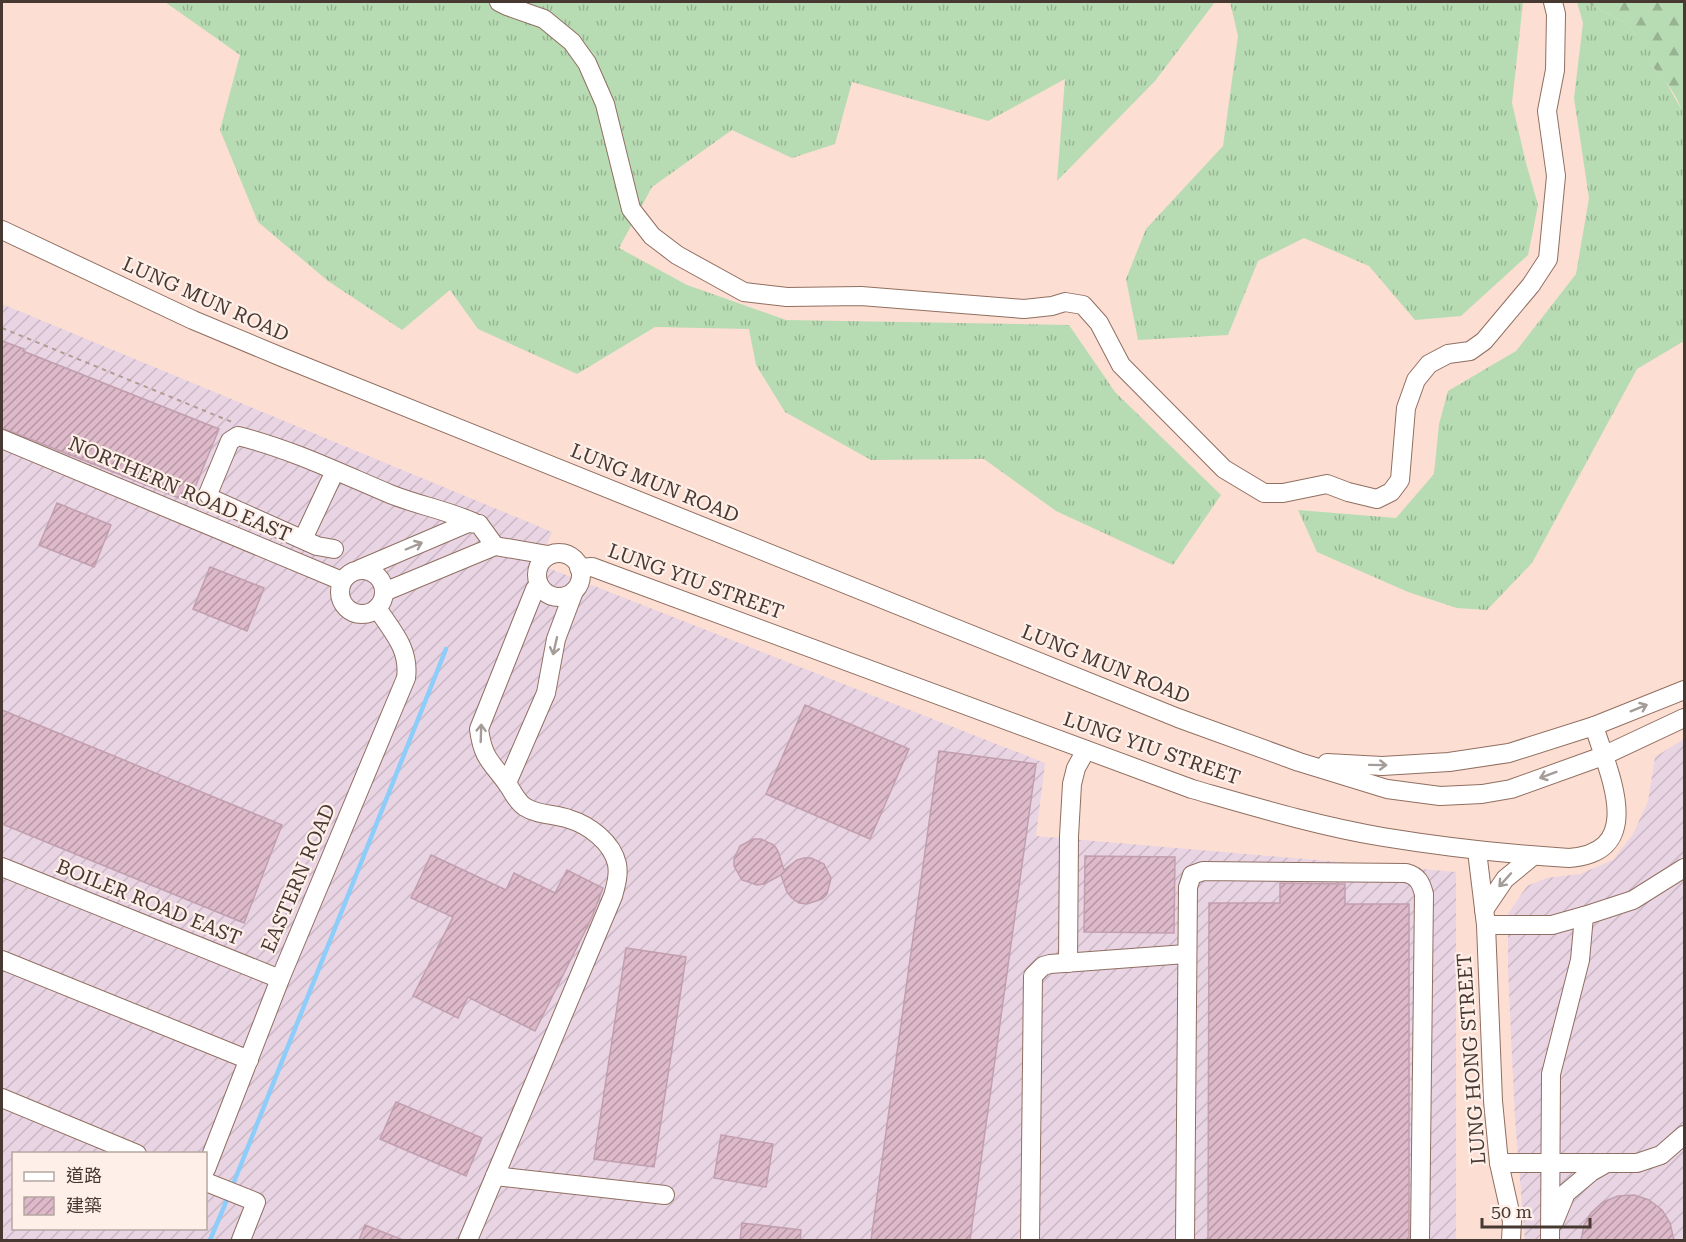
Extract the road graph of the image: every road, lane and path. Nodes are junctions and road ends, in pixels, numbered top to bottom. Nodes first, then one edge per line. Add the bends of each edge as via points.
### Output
1 (500, 2) edge
2 (1552, 2) edge
3 (2, 230) edge
4 (2, 328) edge
5 (238, 436) junction
6 (2, 439) edge
7 (335, 471) junction
8 (473, 522) junction
9 (303, 539) junction
10 (495, 546) junction
11 (334, 549) dead end
12 (548, 555) junction
13 (579, 568) junction
14 (360, 569) junction
15 (342, 581) junction
16 (539, 585) junction
17 (574, 591) junction
18 (381, 600) junction
19 (1684, 690) edge
20 (1684, 718) edge
21 (1594, 726) junction
22 (1086, 750) junction
23 (1603, 756) junction
24 (1299, 762) junction
25 (507, 783) junction
26 (1477, 851) junction
27 (1533, 856) junction
28 (2, 867) edge
29 (1684, 868) edge
30 (1584, 916) junction
31 (1485, 917) junction
32 (1186, 954) junction
33 (2, 960) edge
34 (1068, 963) junction
35 (280, 979) junction
36 (249, 1060) junction
37 (2, 1098) edge
38 (1551, 1103) junction
39 (1684, 1136) edge
40 (134, 1152) edge
41 (1499, 1163) junction
42 (1551, 1163) junction
43 (1607, 1163) junction
44 (207, 1166) edge
45 (495, 1176) junction
46 (211, 1184) edge
47 (665, 1195) dead end
48 (1550, 1236) edge
49 (241, 1240) edge
50 (468, 1240) edge
51 (1030, 1240) edge
52 (1185, 1240) edge
53 (1420, 1240) edge
54 (1511, 1240) edge

1 - 2 street via 544,19 572,42 587,63 605,104 631,209 652,236 687,260 744,292 787,297 861,296 1024,309 1065,302 1083,305 1099,323 1120,365 1224,469 1264,493 1327,484 1377,499 1391,492 1400,480 1406,408 1416,380 1429,364 1448,354 1470,351 1484,341 1548,259 1556,176 1547,111 1555,70 1556,14
3 - 24 street, LUNG MUN ROAD via 193,320 295,363 1167,713
4 - 5 path via 235,423
5 - 7 street
5 - 9 street via 230,441 208,494 212,500
6 - 15 street, NORTHERN ROAD EAST
7 - 8 street
7 - 9 street
8 - 10 street via 479,524
14 -> 8 street
9 - 11 street
10 - 12 street
10 - 18 street
12 - 13 street via 567,554
12 - 16 street via 537,568
13 - 17 street via 580,578
13 - 22 street, LUNG YIU STREET via 592,567
14 - 15 street
14 - 18 street via 380,578
15 - 18 street via 341,602 351,612 365,614
16 - 17 street via 553,596
25 -> 16 street via 490,764 481,746 479,729
17 -> 25 street via 556,639 546,693
18 - 35 street, EASTERN ROAD via 404,649 406,678
21 -> 19 street, LUNG MUN ROAD
20 - 23 street, LUNG MUN ROAD
21 - 23 street, LUNG YIU STREET
24 -> 21 street, LUNG MUN ROAD via 1382,766 1449,762 1509,753
22 - 26 street, LUNG YIU STREET via 1192,789 1286,816 1381,837
22 - 34 street via 1072,784
23 -> 24 street, LUNG MUN ROAD via 1511,789 1440,796 1388,789
23 - 27 street, LUNG YIU STREET via 1618,815 1608,842 1583,857
25 - 45 street via 524,806 570,819 601,838 617,864 617,879
26 - 27 street, LUNG YIU STREET
26 - 31 street, LUNG HONG STREET
27 -> 31 street via 1504,879
28 - 35 street, BOILER ROAD EAST
29 - 30 street via 1633,900
30 - 31 street via 1552,925
30 - 38 street via 1580,960 1553,1061
31 - 41 street, LUNG HONG STREET via 1492,1101
32 - 34 street
32 - 52 street
32 - 53 street via 1188,887 1196,873 1406,873 1416,877 1424,894
33 - 36 street
34 - 51 street via 1043,966 1034,976
35 - 36 street, EASTERN ROAD
36 - 44 street, EASTERN ROAD
37 - 40 street
38 - 42 street
38 - 43 street via 1558,1138 1569,1153
39 - 43 street via 1653,1158
41 - 42 street
41 - 54 street, LUNG HONG STREET via 1512,1221
42 - 43 street
42 - 48 street
43 - 48 street via 1566,1193
45 - 47 street
45 - 50 street
46 - 49 street via 249,1199

